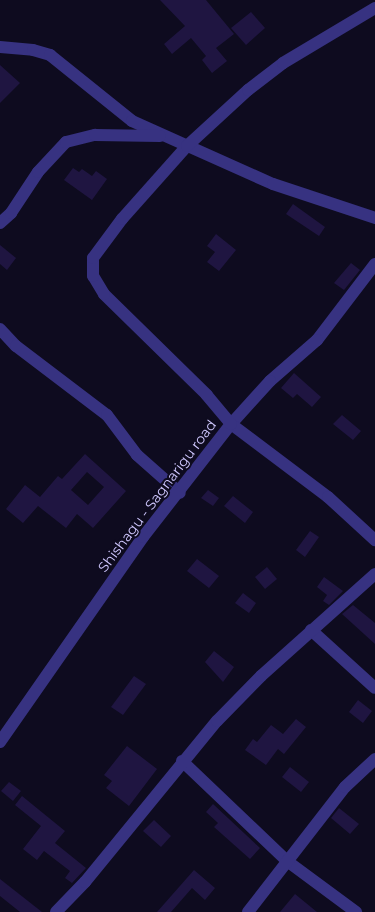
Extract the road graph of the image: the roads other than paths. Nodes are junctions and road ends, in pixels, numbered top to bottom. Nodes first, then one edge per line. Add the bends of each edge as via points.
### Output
1 (375, 8) edge
2 (0, 48) edge
3 (163, 136) junction
4 (187, 146) junction
5 (375, 218) edge
6 (0, 223) edge
7 (375, 264) edge
8 (0, 329) edge
9 (231, 424) junction
10 (180, 493) junction
11 (375, 540) edge
12 (375, 574) edge
13 (311, 630) junction
14 (375, 688) edge
15 (0, 742) edge
16 (375, 759) edge
17 (182, 761) junction
18 (287, 861) junction
19 (56, 912) edge
20 (248, 912) edge
21 (356, 912) edge

1 - 4 street via 283,63
2 - 3 street via 33,50 50,55 132,122
3 - 4 street
3 - 6 street via 95,135 66,142 38,172 11,213
4 - 5 street via 273,184
4 - 9 street, Shishagu - Sagnarigu road via 116,226 98,249 91,267 93,276 116,307 207,395
7 - 9 street via 316,340 270,381
8 - 10 street via 16,346 107,415 137,455
9 - 10 street, Shishagu - Sagnarigu road
9 - 11 street via 328,497
10 - 15 street, Shishagu - Sagnarigu road via 143,537
12 - 13 street
13 - 14 street
13 - 17 street via 261,676
16 - 18 street via 345,787
17 - 18 street
17 - 19 street via 85,882
18 - 20 street
18 - 21 street

